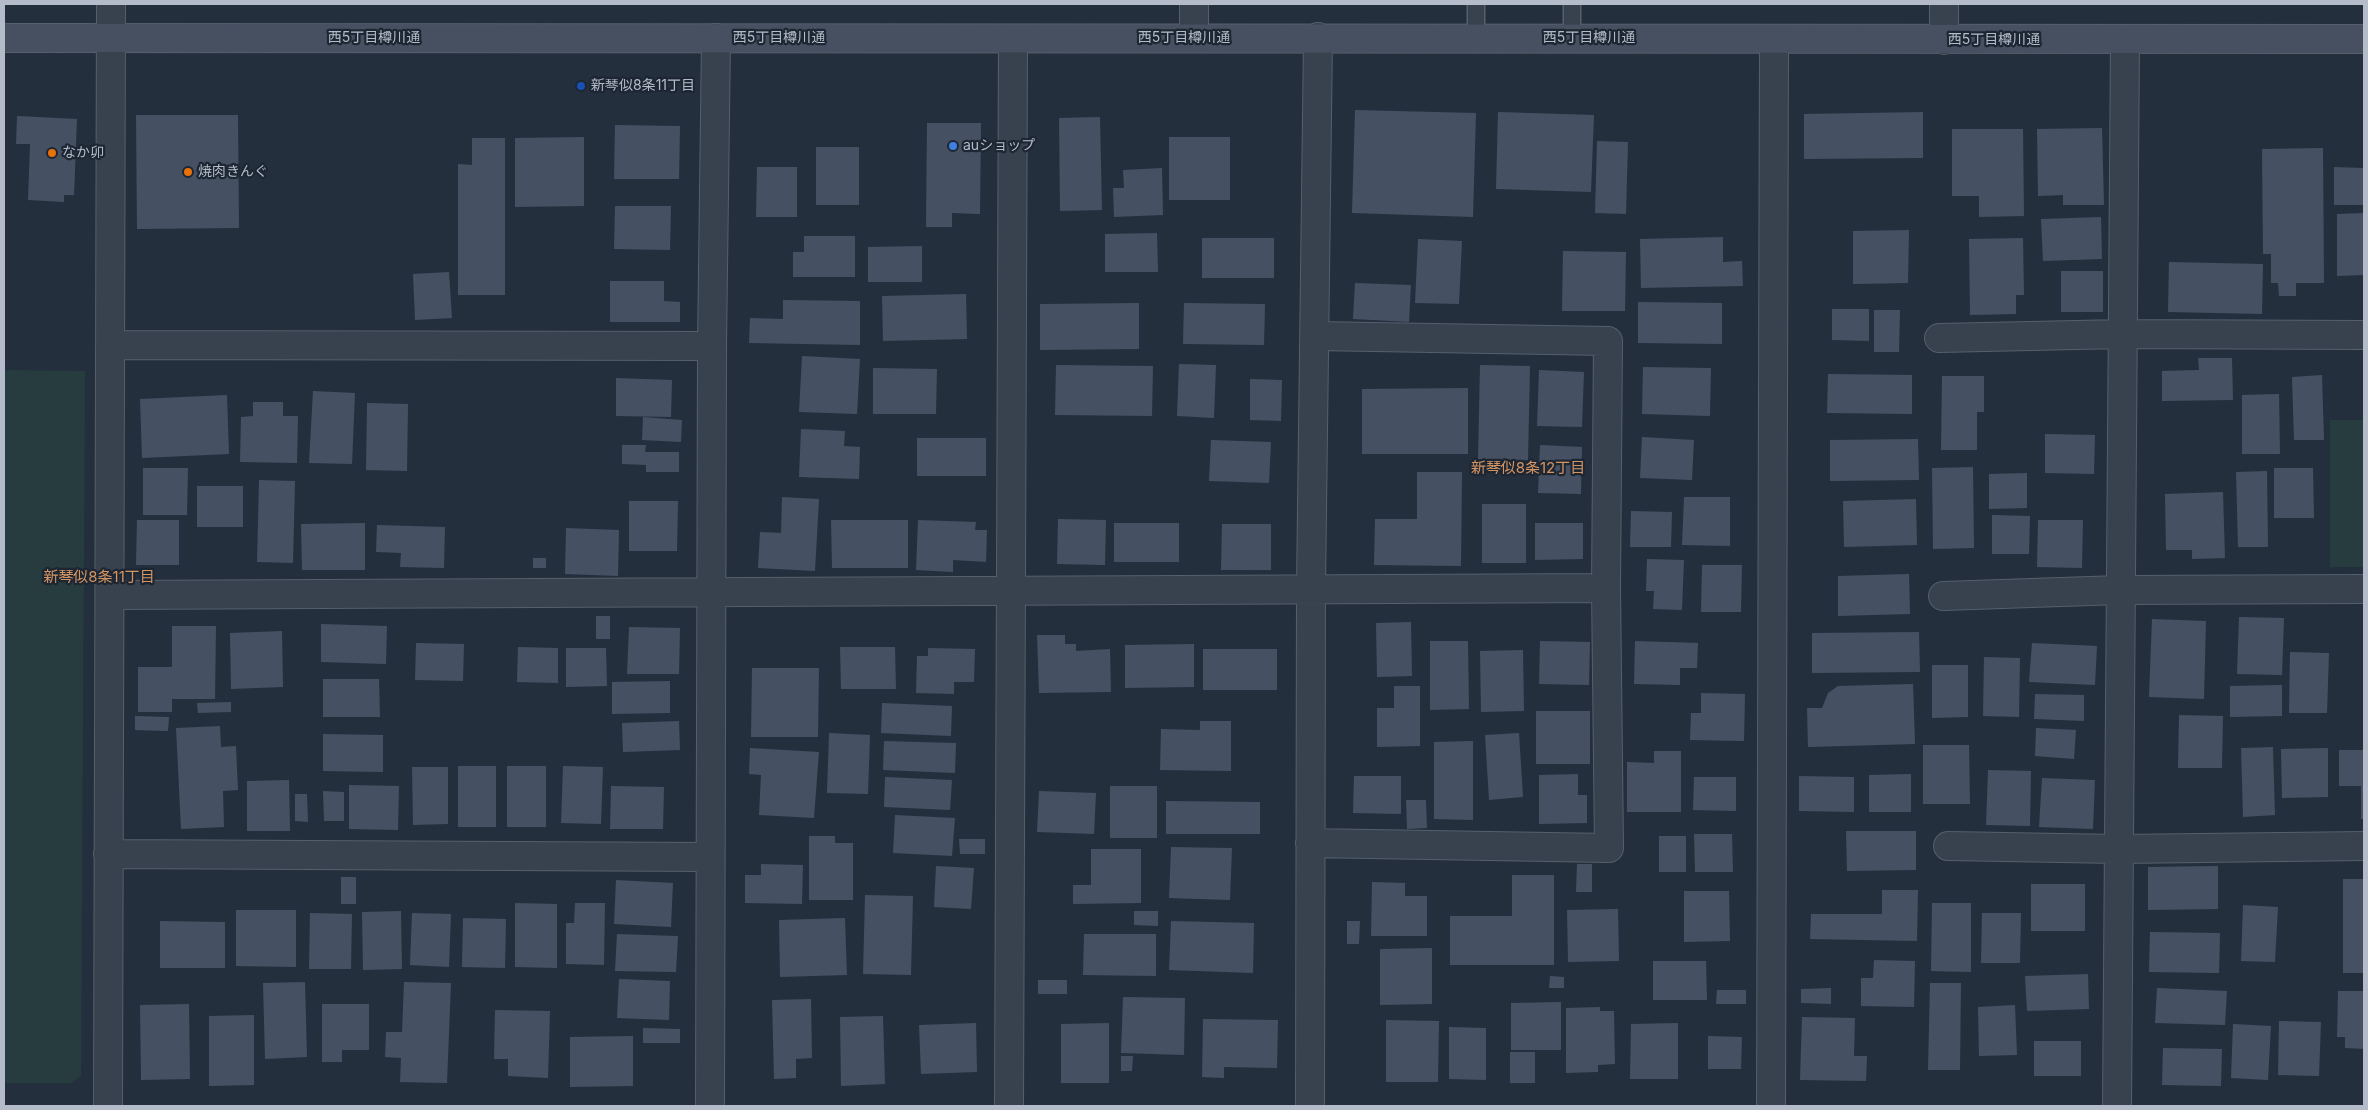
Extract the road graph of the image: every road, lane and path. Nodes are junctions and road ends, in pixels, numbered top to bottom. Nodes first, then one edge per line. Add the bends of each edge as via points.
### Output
1 (111, 4) edge
2 (1194, 4) edge
3 (1476, 4) edge
4 (1572, 4) edge
5 (1944, 4) edge
6 (1318, 37) junction
7 (4, 38) edge
8 (111, 38) junction
9 (716, 38) junction
10 (1194, 38) junction
11 (1476, 38) junction
12 (1572, 38) junction
13 (1012, 39) junction
14 (1774, 39) junction
15 (2364, 39) edge
16 (1944, 40) junction
17 (2125, 40) junction
18 (2122, 334) junction
19 (2364, 335) edge
20 (1315, 336) junction
21 (1939, 338) dead end
22 (111, 346) junction
23 (712, 346) junction
24 (1311, 588) junction
25 (1606, 588) junction
26 (2364, 588) edge
27 (1011, 590) junction
28 (2120, 590) junction
29 (712, 592) junction
30 (110, 595) junction
31 (1943, 596) dead end
32 (1310, 843) junction
33 (1948, 846) dead end
34 (2364, 846) edge
35 (2119, 848) junction
36 (108, 854) junction
37 (710, 857) junction
38 (108, 1106) edge
39 (710, 1106) edge
40 (1009, 1106) edge
41 (1310, 1106) edge
42 (1771, 1106) edge
43 (2117, 1106) edge

1 - 8 street
2 - 10 street
3 - 11 lane
4 - 12 lane
5 - 16 street
6 - 10 main road, 西5丁目樽川通
6 - 11 main road, 西5丁目樽川通
6 - 20 street
7 - 8 main road, 西5丁目樽川通
8 - 9 main road, 西5丁目樽川通
8 - 22 street
9 - 13 main road, 西5丁目樽川通
9 - 23 street
10 - 13 main road, 西5丁目樽川通
11 - 12 main road, 西5丁目樽川通
12 - 14 main road, 西5丁目樽川通
13 - 27 street
14 - 16 main road, 西5丁目樽川通
14 - 42 street
15 - 17 main road, 西5丁目樽川通
16 - 17 main road, 西5丁目樽川通
17 - 18 street
18 - 19 street
18 - 21 street
18 - 28 street
20 - 24 street
20 - 25 street via 1608,341
22 - 23 street
22 - 30 street
23 - 29 street
24 - 25 street
24 - 27 street
24 - 32 street
25 - 32 street via 1608,848
26 - 28 street
27 - 29 street
27 - 40 street
28 - 31 street
28 - 35 street
29 - 30 street
29 - 37 street
30 - 36 street
32 - 41 street
33 - 35 street
34 - 35 street
35 - 43 street
36 - 37 street
36 - 38 street
37 - 39 street

